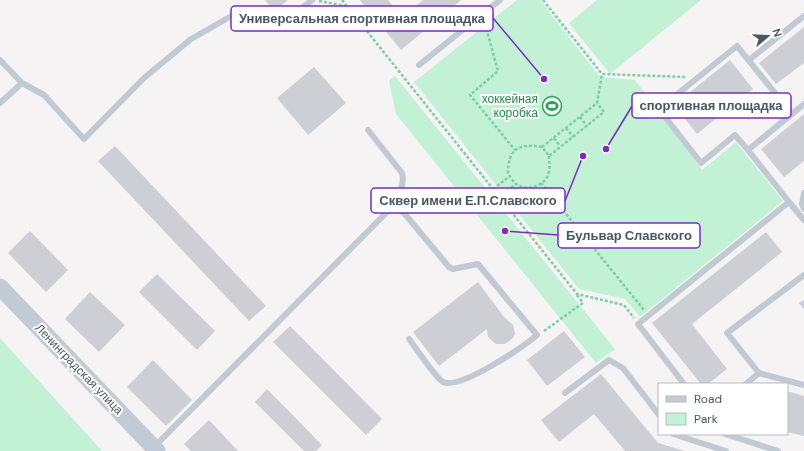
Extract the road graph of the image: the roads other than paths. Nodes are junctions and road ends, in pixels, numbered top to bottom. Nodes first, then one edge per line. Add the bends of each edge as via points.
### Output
1 (313, 0) edge
2 (500, 0) edge
3 (804, 16) edge
4 (0, 60) edge
5 (749, 60) junction
6 (419, 65) dead end
7 (22, 83) junction
8 (0, 104) edge
9 (804, 104) edge
10 (792, 114) junction
11 (368, 130) dead end
12 (748, 150) junction
13 (804, 193) edge
14 (789, 202) junction
15 (804, 209) edge
16 (387, 212) junction
17 (804, 220) edge
18 (804, 275) edge
19 (0, 287) edge
20 (409, 339) dead end
21 (759, 372) junction
22 (683, 383) edge
23 (747, 383) edge
24 (804, 385) edge
25 (565, 393) dead end
26 (658, 414) edge
27 (676, 435) edge
28 (728, 435) edge
29 (155, 449) edge
30 (726, 451) edge
31 (778, 451) edge

1 - 7 lane via 280,25 242,10 191,39 144,78 84,139 44,95
2 - 6 lane
3 - 5 lane
4 - 7 lane
5 - 10 lane
5 - 12 lane via 737,46 659,110 701,163 735,135
7 - 8 lane
9 - 10 lane
10 - 12 lane
11 - 16 lane via 404,179 404,185
12 - 14 lane
13 - 15 lane
14 - 17 lane
14 - 22 lane via 638,324
16 - 20 lane via 396,210 404,213 449,267 453,269 478,264 537,335 503,361 453,384 441,381
16 - 29 lane
18 - 21 lane via 727,333
19 - 29 street, Ленинградская улица
21 - 23 lane
21 - 24 lane
25 - 26 lane via 609,360 623,368
27 - 30 lane
28 - 31 lane

